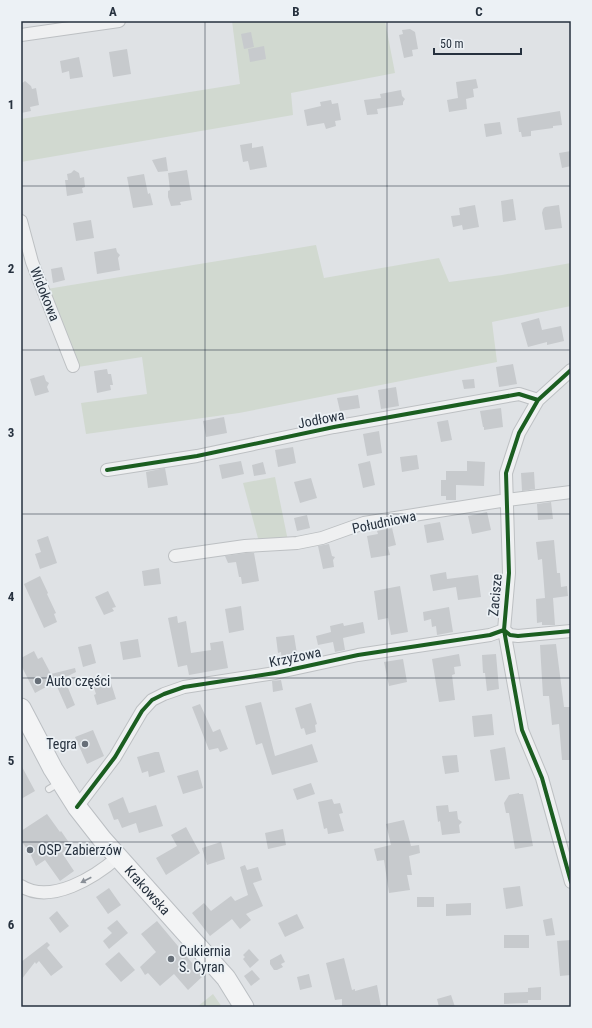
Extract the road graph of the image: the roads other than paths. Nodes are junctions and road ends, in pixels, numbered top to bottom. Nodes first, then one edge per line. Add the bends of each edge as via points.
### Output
1 (119, 21) edge
2 (21, 34) edge
3 (21, 221) edge
4 (73, 366) dead end
5 (571, 370) edge
6 (538, 400) junction
7 (107, 470) dead end
8 (571, 492) edge
9 (507, 500) junction
10 (175, 556) dead end
11 (504, 630) junction
12 (571, 631) edge
13 (21, 708) edge
14 (77, 807) junction
15 (118, 857) junction
16 (571, 882) edge
17 (21, 886) edge
18 (244, 1007) edge

1 - 2 street
3 - 4 street, Widokowa via 32,262
5 - 6 street, Zacisze
6 - 7 street, Jodłowa via 519,394 334,427 197,456
6 - 9 street, Zacisze via 519,433 506,473
8 - 9 street, Południowa
9 - 10 street, Południowa via 364,523 322,538 297,543 245,546
9 - 11 street, Zacisze via 509,573
11 - 12 street via 510,635 518,636
11 - 14 street, Krzyżowa via 490,635 358,655 275,673 184,687 164,694 148,703 115,757
11 - 16 street, Zacisze via 522,730 542,778
13 - 14 main road, Krakowska via 45,756 55,786
14 - 15 main road, Krakowska
15 -> 17 street via 97,874 72,887 35,892
15 - 18 main road, Krakowska via 226,978

